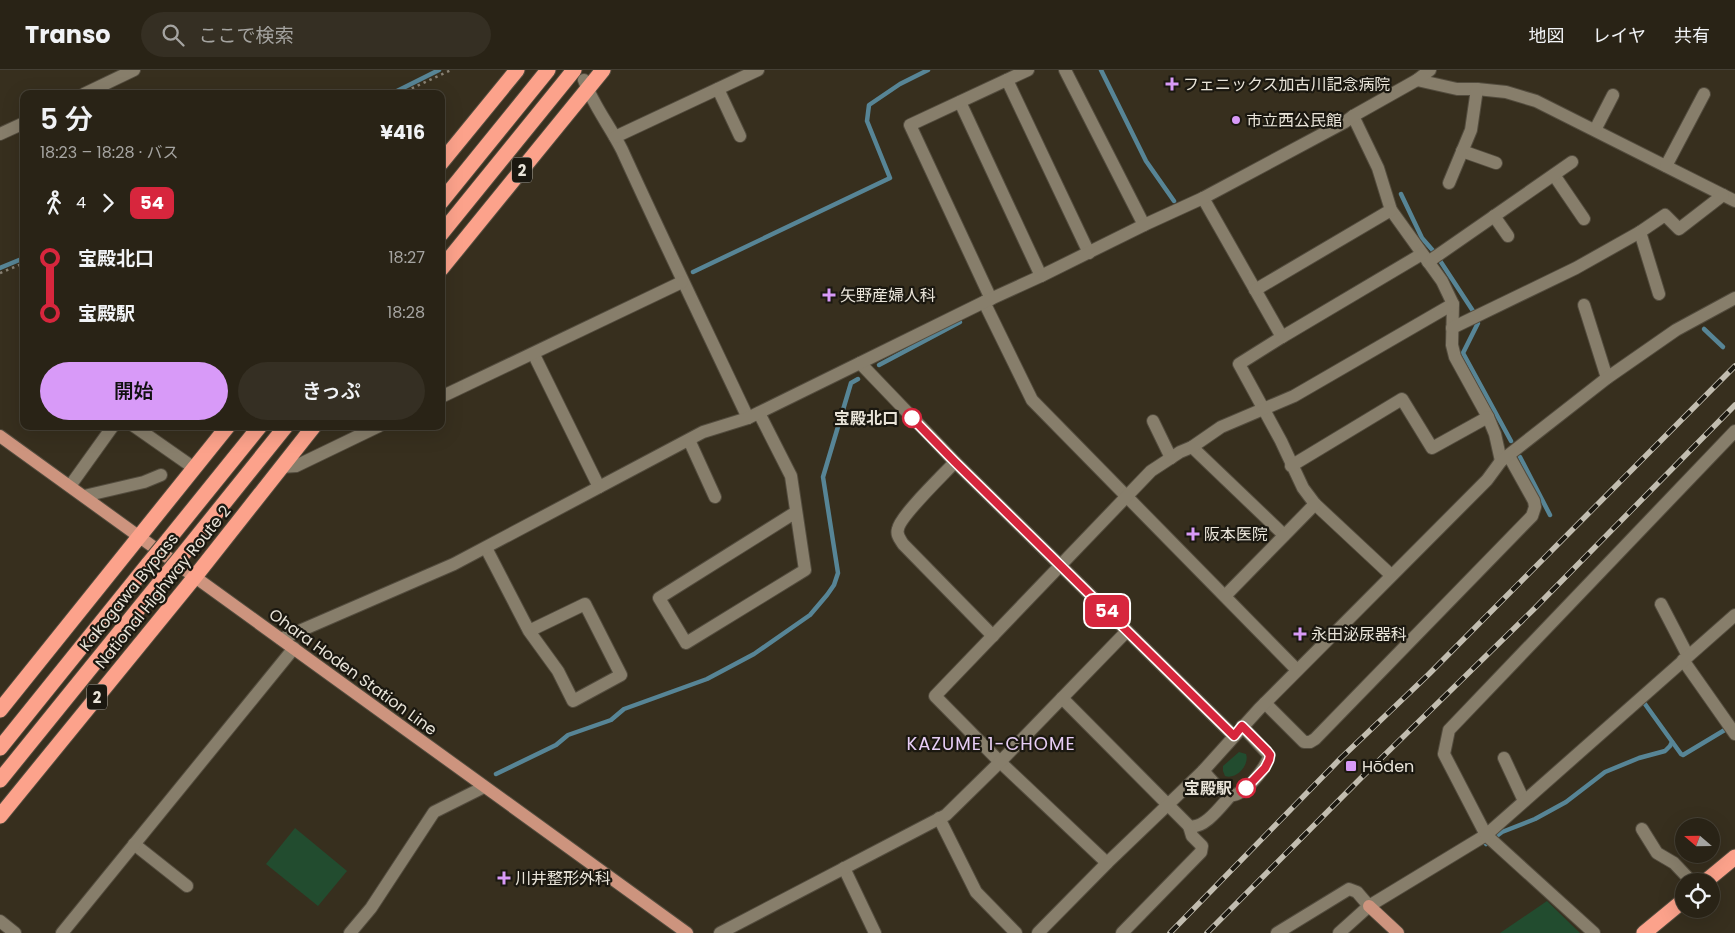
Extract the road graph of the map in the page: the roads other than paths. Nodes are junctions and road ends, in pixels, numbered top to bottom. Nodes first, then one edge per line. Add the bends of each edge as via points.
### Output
1 (134, 70) edge
2 (517, 70) edge
3 (548, 70) edge
4 (603, 70) edge
5 (758, 70) edge
6 (1028, 70) edge
7 (1065, 70) edge
8 (1430, 70) edge
9 (582, 80) edge
10 (1007, 80) junction
11 (1417, 80) junction
12 (718, 89) junction
13 (1477, 89) junction
14 (92, 90) edge
15 (1704, 94) dead end
16 (1613, 95) dead end
17 (960, 102) junction
18 (1353, 116) junction
19 (20, 125) edge
20 (1595, 130) junction
21 (0, 134) edge
22 (615, 136) junction
23 (740, 136) dead end
24 (1462, 151) junction
25 (445, 158) edge
26 (1496, 162) dead end
27 (1572, 162) dead end
28 (1666, 166) junction
29 (1554, 176) junction
30 (1449, 183) dead end
31 (1723, 195) junction
32 (445, 197) edge
33 (1203, 198) junction
34 (1735, 201) edge
35 (1391, 210) junction
36 (1494, 216) junction
37 (1584, 219) dead end
38 (1144, 225) junction
39 (445, 230) edge
40 (1640, 232) junction
41 (1508, 236) dead end
42 (1089, 252) junction
43 (1430, 258) junction
44 (445, 264) edge
45 (1041, 276) junction
46 (682, 282) junction
47 (1255, 290) junction
48 (1659, 294) dead end
49 (1735, 298) edge
50 (988, 300) junction
51 (1453, 304) junction
52 (1584, 305) dead end
53 (1452, 328) junction
54 (1282, 337) junction
55 (536, 359) dead end
56 (860, 363) junction
57 (1607, 378) junction
58 (445, 395) edge
59 (1263, 408) junction
60 (754, 416) junction
61 (1488, 417) junction
62 (1153, 420) dead end
63 (110, 430) edge
64 (143, 430) edge
65 (225, 430) edge
66 (257, 430) edge
67 (283, 430) edge
68 (311, 430) edge
69 (371, 430) edge
70 (1735, 431) edge
71 (0, 436) edge
72 (689, 440) junction
73 (1192, 447) junction
74 (1171, 458) junction
75 (1505, 459) junction
76 (955, 462) junction
77 (1291, 466) junction
78 (281, 467) junction
79 (194, 468) junction
80 (160, 475) dead end
81 (70, 486) junction
82 (599, 487) junction
83 (84, 496) junction
84 (715, 497) dead end
85 (1127, 497) junction
86 (1315, 504) junction
87 (796, 512) junction
88 (1284, 535) junction
89 (138, 536) junction
90 (486, 548) junction
91 (1061, 565) junction
92 (1391, 574) junction
93 (194, 578) junction
94 (1225, 596) junction
95 (1661, 604) dead end
96 (1735, 614) edge
97 (529, 631) junction
98 (1127, 631) junction
99 (993, 636) junction
100 (281, 639) junction
101 (294, 648) junction
102 (1686, 658) junction
103 (1297, 670) junction
104 (1062, 698) junction
105 (1265, 702) junction
106 (0, 710) edge
107 (1238, 731) junction
108 (1735, 734) edge
109 (0, 748) edge
110 (1504, 758) dead end
111 (1000, 762) junction
112 (1203, 771) junction
113 (0, 780) edge
114 (484, 787) junction
115 (1231, 795) junction
116 (1524, 801) junction
117 (1167, 805) junction
118 (0, 816) edge
119 (939, 818) junction
120 (1189, 826) junction
121 (1642, 829) dead end
122 (1486, 834) junction
123 (134, 844) junction
124 (1735, 857) edge
125 (1107, 863) junction
126 (844, 868) junction
127 (1683, 873) edge
128 (1716, 873) edge
129 (187, 886) dead end
130 (1369, 906) junction
131 (1675, 907) edge
132 (0, 921) edge
133 (14, 933) edge
134 (62, 933) edge
135 (350, 933) edge
136 (687, 933) edge
137 (720, 933) edge
138 (876, 933) edge
139 (1016, 933) edge
140 (1038, 933) edge
141 (1122, 933) edge
142 (1277, 933) edge
143 (1339, 933) edge
144 (1398, 933) edge
145 (1594, 933) edge
146 (1644, 933) edge

1 - 14 street
2 - 25 highway
3 - 32 highway
4 - 9 highway, 2
5 - 12 street
6 - 10 street
7 - 38 street
8 - 11 street
9 - 22 street
9 - 39 highway, 2
9 - 44 highway, 2
10 - 17 street
10 - 42 street
11 - 13 street via 1456,89
11 - 18 street
12 - 22 street
12 - 23 street
13 - 20 street via 1506,92 1528,99
13 - 24 street via 1470,130
15 - 28 street
16 - 20 street
17 - 45 street
17 - 50 street via 910,125
18 - 33 street
18 - 35 street via 1378,168
19 - 21 street
20 - 28 street
22 - 46 street
24 - 26 street
24 - 30 street
27 - 29 street
28 - 31 street
29 - 36 street
29 - 37 street
31 - 34 street
31 - 40 street via 1679,228 1665,216
33 - 38 street
33 - 47 street
35 - 43 street
35 - 47 street
36 - 41 street
36 - 43 street
38 - 42 street
40 - 48 street
40 - 53 street via 1576,268
42 - 45 street
43 - 51 street
43 - 54 street
45 - 50 street
46 - 58 street
46 - 60 street
47 - 54 street
49 - 57 street via 1676,330
50 - 56 street
50 - 85 street via 1032,400
51 - 53 street
51 - 59 street via 1294,396
52 - 57 street
53 - 61 street via 1455,357
54 - 59 street via 1239,364
55 - 82 street
56 - 60 street
56 - 76 street
57 - 75 street
59 - 73 street via 1222,427
59 - 77 street
60 - 72 street via 703,432
60 - 87 street via 791,476
61 - 75 street
61 - 77 street via 1432,448 1402,399
62 - 74 street
63 - 81 street
64 - 79 street
65 - 79 highway
66 - 109 highway, Kakogawa Bypass, bridge
67 - 113 highway, Kakogawa Bypass / 2, bridge
68 - 78 highway, National Highway Route 2 / 2
69 - 78 street via 296,466
70 - 122 street via 1449,730 1444,754
71 - 81 main road, Ohara Hoden Station Line
72 - 82 street
72 - 84 street
73 - 74 street
73 - 88 street
74 - 85 street via 1151,471
75 - 92 street
75 - 105 street via 1534,501 1532,516 1315,740 1304,742
76 - 91 street
76 - 99 street via 902,519 898,537
77 - 86 street
78 - 93 highway, National Highway Route 2 / 2
79 - 89 highway
80 - 83 street
81 - 83 main road, Ohara Hoden Station Line
82 - 90 street
83 - 89 main road, Ohara Hoden Station Line
85 - 91 street
85 - 94 street
86 - 88 street
86 - 92 street
87 - 87 street via 805,570 686,643 659,598
88 - 94 street
89 - 93 main road, Ohara Hoden Station Line
89 - 106 highway
90 - 97 street
90 - 100 street
91 - 98 street
91 - 99 street
92 - 103 street
93 - 100 main road, Ohara Hoden Station Line
93 - 118 highway, National Highway Route 2 / 2
94 - 103 street
95 - 102 street
96 - 102 street
97 - 97 street via 558,671 573,700 621,675 586,604
98 - 104 street
98 - 107 street
99 - 111 street via 935,696
100 - 101 main road, Ohara Hoden Station Line
101 - 114 main road, Ohara Hoden Station Line
101 - 123 street
102 - 108 street
102 - 116 street
103 - 105 street
104 - 111 street
104 - 117 street
105 - 107 street
107 - 112 street
107 - 115 street via 1270,755 1265,768 1241,792
110 - 116 street
111 - 119 street via 946,815
111 - 125 street
112 - 115 street
112 - 117 street
114 - 135 street via 434,812 371,908
114 - 136 main road, Ohara Hoden Station Line
115 - 120 street via 1202,824
116 - 122 street
117 - 120 street
117 - 125 street
119 - 126 street
119 - 139 street via 976,892
120 - 141 street via 1192,836 1202,846 1202,852
121 - 127 street via 1657,852
122 - 130 street
122 - 145 street
123 - 129 street
123 - 134 street
124 - 128 highway
125 - 140 street
126 - 137 street
126 - 138 street
130 - 142 street via 1357,892 1349,889
130 - 143 street
130 - 144 main road
131 - 146 highway
132 - 133 street

